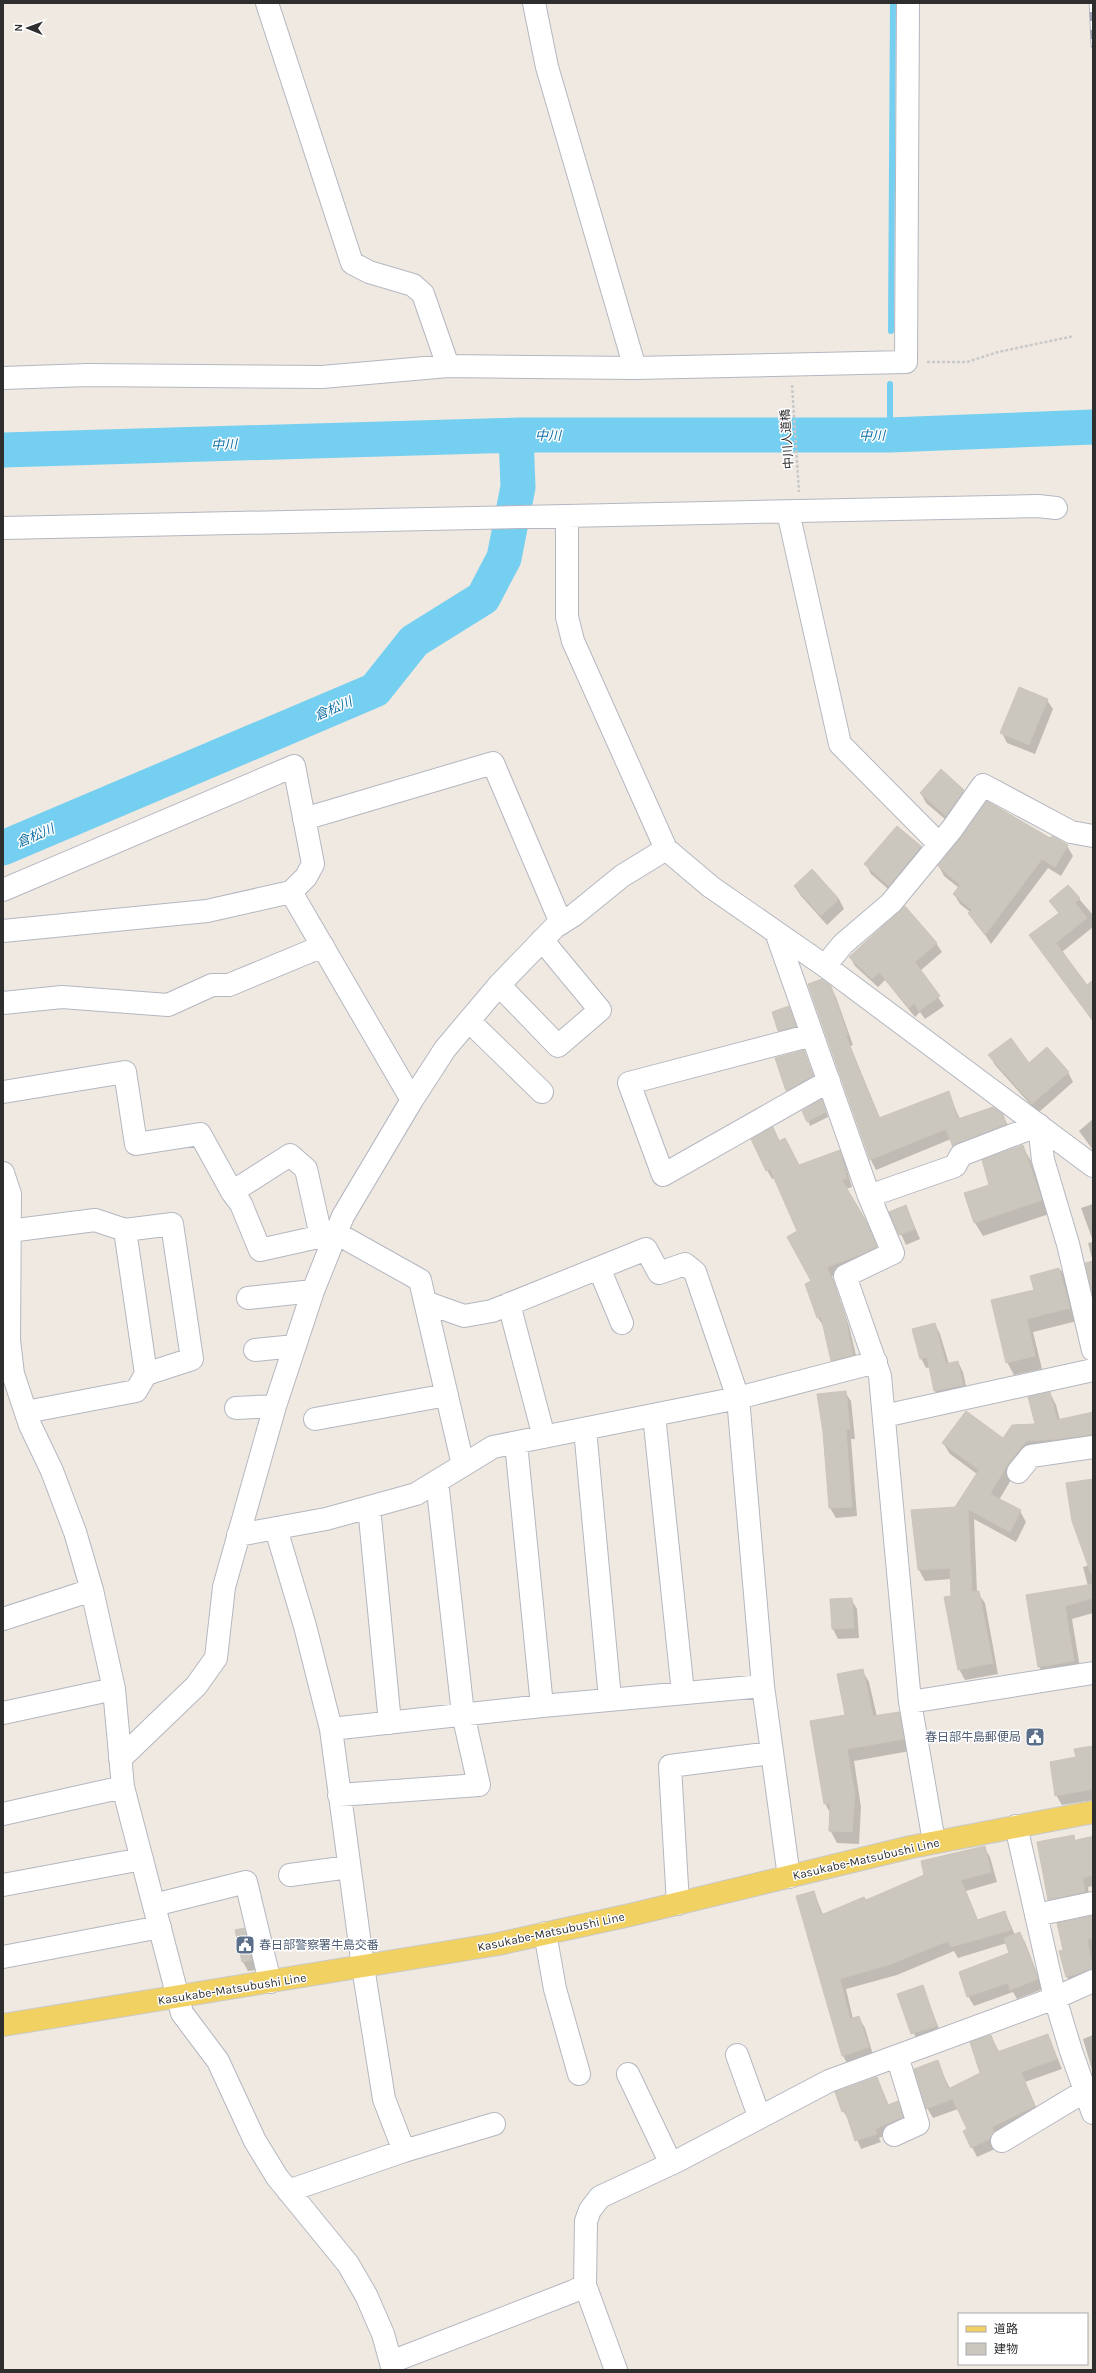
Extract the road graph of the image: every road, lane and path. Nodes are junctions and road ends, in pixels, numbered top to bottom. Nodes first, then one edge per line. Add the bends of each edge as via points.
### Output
1 (267, 3) edge
2 (534, 3) edge
3 (908, 3) edge
4 (1074, 336) dead end
5 (906, 362) junction
6 (791, 365) junction
7 (448, 366) junction
8 (635, 368) junction
9 (3, 378) edge
10 (1056, 508) dead end
11 (795, 512) junction
12 (567, 516) junction
13 (3, 528) edge
14 (304, 819) junction
15 (1093, 836) edge
16 (939, 844) junction
17 (666, 849) junction
18 (3, 890) edge
19 (291, 892) junction
20 (561, 923) junction
21 (3, 931) edge
22 (776, 932) junction
23 (542, 940) junction
24 (323, 946) junction
25 (825, 966) junction
26 (499, 985) junction
27 (3, 1003) edge
28 (469, 1022) junction
29 (812, 1035) junction
30 (829, 1081) junction
31 (3, 1092) edge
32 (542, 1092) dead end
33 (412, 1100) junction
34 (1039, 1125) junction
35 (1093, 1166) edge
36 (3, 1173) edge
37 (232, 1192) junction
38 (869, 1196) junction
39 (125, 1230) junction
40 (9, 1231) junction
41 (328, 1235) junction
42 (599, 1268) junction
43 (313, 1291) junction
44 (248, 1298) dead end
45 (425, 1302) junction
46 (509, 1304) junction
47 (622, 1323) dead end
48 (295, 1346) junction
49 (255, 1350) dead end
50 (1093, 1350) edge
51 (876, 1362) junction
52 (1093, 1370) edge
53 (146, 1374) junction
54 (447, 1394) junction
55 (738, 1398) junction
56 (275, 1406) junction
57 (236, 1408) dead end
58 (26, 1412) junction
59 (654, 1415) junction
60 (884, 1416) junction
61 (315, 1419) dead end
62 (585, 1429) junction
63 (544, 1437) junction
64 (516, 1443) junction
65 (1093, 1447) edge
66 (463, 1466) junction
67 (1018, 1472) dead end
68 (437, 1482) junction
69 (369, 1507) junction
70 (276, 1529) junction
71 (238, 1535) junction
72 (92, 1590) junction
73 (3, 1619) edge
74 (1093, 1673) edge
75 (763, 1686) junction
76 (114, 1689) junction
77 (683, 1693) junction
78 (610, 1699) junction
79 (910, 1702) junction
80 (542, 1706) junction
81 (3, 1713) edge
82 (463, 1714) junction
83 (390, 1723) junction
84 (331, 1729) junction
85 (771, 1753) junction
86 (120, 1759) junction
87 (124, 1787) junction
88 (339, 1795) junction
89 (1093, 1812) edge
90 (3, 1814) edge
91 (1016, 1826) junction
92 (934, 1842) junction
93 (142, 1859) junction
94 (349, 1867) junction
95 (290, 1876) dead end
96 (789, 1877) junction
97 (3, 1885) edge
98 (1093, 1902) edge
99 (678, 1904) junction
100 (154, 1905) junction
101 (1036, 1915) junction
102 (160, 1927) junction
103 (545, 1933) junction
104 (3, 1957) edge
105 (362, 1967) junction
106 (270, 1982) junction
107 (1093, 1982) edge
108 (178, 1998) junction
109 (1055, 1998) junction
110 (3, 2025) edge
111 (737, 2055) dead end
112 (897, 2056) junction
113 (579, 2074) dead end
114 (628, 2074) dead end
115 (1085, 2091) junction
116 (1093, 2113) edge
117 (759, 2116) junction
118 (494, 2124) dead end
119 (894, 2135) dead end
120 (1002, 2140) dead end
121 (404, 2151) junction
122 (671, 2164) junction
123 (288, 2191) junction
124 (585, 2285) junction
125 (392, 2366) edge
126 (616, 2370) edge

1 - 7 street via 352,263 369,272 413,285 423,294
2 - 8 street via 547,67
3 - 5 street
4 - 5 path via 998,352 967,362
5 - 6 street
6 - 8 street
6 - 11 path, 中川人道橋
7 - 8 street
7 - 9 street via 322,378 88,375
10 - 11 street via 1038,506
11 - 12 street
11 - 16 street via 840,744
12 - 13 street
12 - 17 street via 567,617 573,641
14 - 18 street via 294,766
14 - 19 street via 313,864 306,877
14 - 20 street via 493,764
15 - 16 street via 1071,832 984,784
16 - 25 street via 891,903 843,944
17 - 20 street via 622,876
17 - 22 street via 711,887
19 - 21 street via 207,911
19 - 24 street
20 - 23 street
22 - 25 street
22 - 29 street
23 - 26 street
23 - 26 street via 600,1010 558,1046
24 - 27 street via 229,985 212,985 168,1004 62,997
24 - 33 street
25 - 34 street
26 - 28 street
28 - 32 street
28 - 33 street via 445,1049
29 - 30 street
29 - 30 street via 629,1083 663,1175
30 - 38 street
31 - 37 street via 125,1072 136,1144 200,1134
33 - 41 street via 343,1216
34 - 35 street
34 - 38 street via 961,1155 955,1166
34 - 50 street via 1043,1160 1068,1244
36 - 40 street via 10,1194
37 - 41 street via 241,1204 260,1250
37 - 41 street via 290,1155 306,1169
38 - 51 street via 893,1253 845,1276
39 - 40 street via 95,1220
39 - 53 street
39 - 53 street via 172,1224 192,1359
40 - 58 street via 9,1340 13,1374
41 - 43 street
41 - 45 street via 420,1280
42 - 46 street
42 - 47 street
42 - 55 street via 646,1249 659,1273 685,1264 695,1272
43 - 44 street
43 - 48 street
45 - 46 street via 464,1316 492,1311
45 - 54 street
46 - 63 street
48 - 49 street
48 - 56 street
51 - 55 street
51 - 60 street
52 - 60 street
53 - 58 street via 136,1391
54 - 61 street
54 - 66 street
55 - 59 street
55 - 75 street
56 - 57 street
56 - 71 street
58 - 72 street via 75,1532
59 - 62 street
59 - 77 street
60 - 79 street
62 - 63 street
62 - 78 street
63 - 64 street
64 - 66 street via 492,1447
64 - 80 street
65 - 67 street via 1031,1456
66 - 68 street
68 - 69 street via 416,1494
68 - 82 street
69 - 70 street
69 - 83 street
70 - 71 street
70 - 84 street via 305,1626
71 - 86 street via 224,1587 216,1658 196,1686
72 - 73 street
72 - 76 street
74 - 79 street
75 - 77 street
75 - 85 street
76 - 81 street
76 - 86 street
77 - 78 street
78 - 80 street
79 - 92 street
80 - 82 street
82 - 83 street
82 - 88 street via 479,1785
83 - 84 street
84 - 88 street
85 - 96 street
85 - 99 street via 670,1766
86 - 87 street
87 - 90 street
87 - 93 street
88 - 94 street
89 - 91 main road, Kasukabe-Matsubushi Line
91 - 92 main road, Kasukabe-Matsubushi Line
91 - 101 street
92 - 96 main road, Kasukabe-Matsubushi Line
93 - 97 street
93 - 100 street
94 - 95 street
94 - 105 street
96 - 99 main road, Kasukabe-Matsubushi Line
98 - 101 street
99 - 103 main road, Kasukabe-Matsubushi Line
100 - 102 street
100 - 106 street via 246,1882
101 - 109 street
102 - 104 street
102 - 108 street
103 - 105 main road, Kasukabe-Matsubushi Line
103 - 113 street via 555,1989
105 - 106 main road, Kasukabe-Matsubushi Line
105 - 121 street via 384,2100
106 - 108 main road, Kasukabe-Matsubushi Line
107 - 109 street
108 - 110 main road, Kasukabe-Matsubushi Line
108 - 123 street via 182,2012 218,2062 255,2141
109 - 112 street
109 - 115 street
111 - 117 street
112 - 117 street via 828,2081
112 - 119 street via 918,2124
114 - 122 street
115 - 116 street
115 - 120 street
117 - 122 street
118 - 121 street
121 - 123 street
122 - 124 street via 600,2197 590,2210 586,2221
123 - 125 street via 348,2264 366,2295 383,2334
124 - 125 street
124 - 126 street

